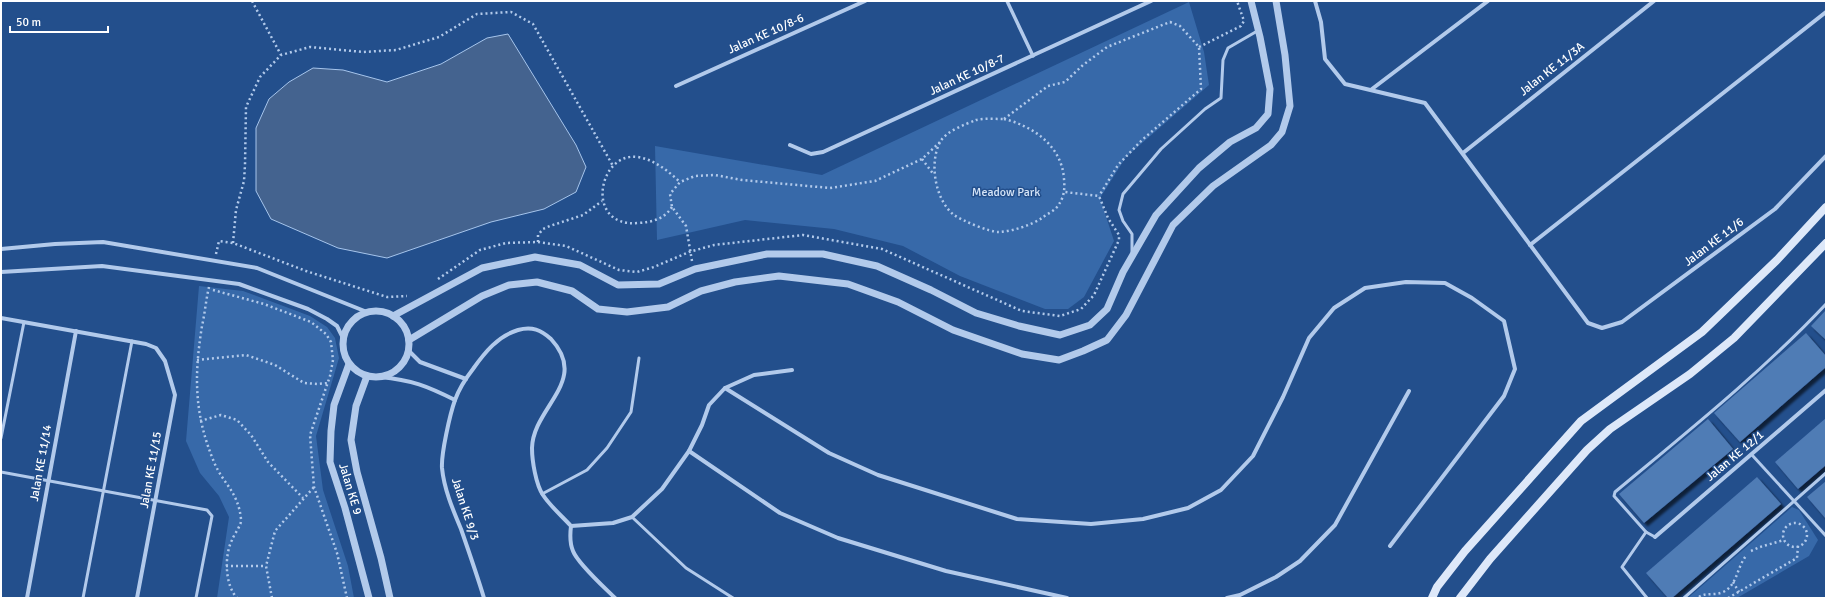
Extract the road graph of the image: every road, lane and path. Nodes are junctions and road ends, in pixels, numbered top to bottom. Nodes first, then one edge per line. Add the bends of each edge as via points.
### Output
1 (252, 1) edge
2 (865, 1) edge
3 (1007, 1) edge
4 (1151, 1) edge
5 (1237, 1) edge
6 (1251, 1) edge
7 (1276, 1) edge
8 (1315, 1) edge
9 (1488, 1) edge
10 (1654, 1) edge
11 (1826, 12) edge
12 (1259, 30) junction
13 (1199, 47) junction
14 (281, 55) junction
15 (1033, 56) junction
16 (676, 86) dead end
17 (1372, 89) junction
18 (1004, 119) junction
19 (940, 141) junction
20 (790, 145) dead end
21 (1462, 153) junction
22 (1826, 156) edge
23 (922, 159) junction
24 (613, 166) junction
25 (934, 176) junction
26 (680, 182) junction
27 (1099, 196) dead end
28 (602, 201) junction
29 (672, 207) junction
30 (1826, 208) edge
31 (538, 242) dead end
32 (233, 243) dead end
33 (1826, 243) edge
34 (1530, 245) junction
35 (1, 249) edge
36 (1132, 255) junction
37 (695, 269) junction
38 (1, 272) edge
39 (211, 281) junction
40 (208, 289) junction
41 (1826, 304) edge
42 (367, 312) junction
43 (393, 316) junction
44 (1, 318) edge
45 (24, 322) junction
46 (76, 331) junction
47 (343, 338) junction
48 (409, 340) junction
49 (132, 341) junction
50 (409, 351) junction
51 (639, 358) dead end
52 (197, 360) junction
53 (349, 364) junction
54 (792, 370) dead end
55 (367, 376) junction
56 (380, 377) junction
57 (466, 379) junction
58 (328, 382) junction
59 (341, 385) junction
60 (725, 388) junction
61 (1826, 390) edge
62 (1408, 391) dead end
63 (455, 400) junction
64 (200, 421) junction
65 (1, 438) edge
66 (689, 451) junction
67 (1752, 455) junction
68 (1, 472) edge
69 (1826, 473) edge
70 (48, 481) junction
71 (314, 487) junction
72 (103, 491) junction
73 (542, 494) junction
74 (303, 498) junction
75 (155, 501) junction
76 (1794, 501) junction
77 (632, 517) junction
78 (571, 526) junction
79 (1646, 532) junction
80 (1826, 536) edge
81 (1655, 537) joint
82 (1784, 540) junction
83 (1390, 546) dead end
84 (1798, 546) junction
85 (226, 566) junction
86 (266, 566) junction
87 (1733, 582) junction
88 (1739, 592) junction
89 (27, 598) edge
90 (83, 598) edge
91 (137, 598) edge
92 (196, 598) edge
93 (237, 598) edge
94 (272, 598) edge
95 (347, 598) edge
96 (369, 598) edge
97 (390, 598) edge
98 (484, 598) edge
99 (615, 598) edge
100 (734, 598) edge
101 (1067, 598) edge
102 (1227, 598) edge
103 (1432, 598) edge
104 (1460, 598) edge
105 (1647, 598) edge
106 (1684, 598) edge
107 (1698, 598) edge
108 (1728, 598) edge

1 - 14 path
2 - 16 street, Jalan KE 10/8-6
3 - 15 street
4 - 15 street, Jalan KE 10/8-7
5 - 13 path via 1244,21 1241,26
6 - 12 street
7 - 48 street via 1290,106 1282,132 1271,145 1213,186 1173,226 1126,315 1107,340 1083,351 1059,360 1022,354 953,330 898,302 848,284 779,276 734,282 701,291 668,307 627,312 598,309 572,291 537,282 509,285 482,296
8 - 17 street via 1321,22 1325,59 1345,84
9 - 17 street
10 - 21 street, Jalan KE 11/3A
11 - 34 street
12 - 36 street via 1270,89 1268,114 1256,128 1230,142 1199,168 1156,215
12 - 36 lane via 1228,48 1223,60 1221,98 1161,149 1123,194 1119,210 1132,234
13 - 18 path via 1180,26 1170,22 1159,26 1108,47 1065,82 1048,86
13 - 27 path via 1201,89 1142,140 1118,166
14 - 24 path via 310,47 364,52 396,50 439,37 477,14 511,12 533,24
14 - 32 path via 260,77 246,107 244,182 236,210
15 - 20 street, Jalan KE 10/8-7 via 823,152 811,154
17 - 21 street via 1425,103
18 - 19 path via 977,120 953,130
18 - 25 path via 1020,123 1040,135 1060,157 1065,192 1056,208 1032,224 999,232 973,224 953,214 939,196
19 - 23 path
19 - 25 path
21 - 34 street
22 - 34 street, Jalan KE 11/6 via 1774,209 1622,322 1602,328 1588,323
23 - 25 path
23 - 26 path via 874,181 830,188 715,175 695,176
24 - 26 path via 637,157 663,167
24 - 28 path via 603,184
26 - 29 path via 670,194
28 - 29 path via 606,209 617,219 633,224 649,223 666,216
28 - 31 path via 583,216 543,229 538,235
29 - 37 path via 686,226 689,252
30 - 103 main road via 1777,260 1702,332 1581,421 1465,552 1437,587
33 - 104 main road via 1734,338 1690,374 1610,429 1586,450 1490,559
35 - 42 street via 103,242 257,268
36 - 37 street via 1107,309 1090,325 1060,335 976,313 877,266 823,254 767,254
37 - 43 street via 659,284 618,285 580,266 535,257 482,268
38 - 39 street via 102,266
39 - 40 path
39 - 47 street via 239,284 308,309 337,326
40 - 52 path
40 - 58 path via 264,304 312,322 331,342 334,360
41 - 79 lane via 1741,386 1614,492 1614,496
42 - 43 street
42 - 47 street via 351,322
43 - 48 street via 404,326
44 - 45 street
45 - 46 street
45 - 65 lane
46 - 49 street
46 - 70 street, Jalan KE 11/14
47 - 53 street
48 - 50 street
49 - 72 lane
49 - 75 street, Jalan KE 11/15 via 156,348 165,361 175,395
50 - 56 street via 399,369
50 - 57 street via 420,362
51 - 73 lane via 631,412 607,448 587,470
52 - 58 path via 246,355 275,365 304,383
52 - 64 path via 196,383
53 - 55 street
53 - 59 street, Jalan KE 9
54 - 60 street via 754,375
55 - 56 street
55 - 97 street, Jalan KE 9 via 356,406 351,440
56 - 63 street via 405,379
57 - 63 street, Jalan KE 9/3
57 - 73 street, Jalan KE 9/3 via 486,351 501,338 518,330 532,328 543,332 562,356 566,372 564,382 535,431 532,448 534,469
58 - 59 path
58 - 71 path via 310,435
59 - 96 street, Jalan KE 9 via 334,405 330,462
60 - 66 street via 709,405
60 - 83 street via 829,453 878,475 921,489 1017,519 1091,524 1143,519 1188,508 1221,490 1253,456 1309,338 1334,308 1365,288 1406,282 1445,283 1472,298 1504,321 1515,368 1504,396
61 - 67 street, Jalan KE 12/1
62 - 102 street via 1335,525 1300,561 1276,577 1240,595
63 - 98 street, Jalan KE 9/3 via 442,468 448,495
64 - 74 path via 221,416 237,420 251,435 268,462
64 - 85 path via 215,464 238,502 242,521 231,542
66 - 77 street via 662,489
66 - 101 street via 780,513 838,538 946,571
67 - 76 lane
67 - 81 street, Jalan KE 12/1
68 - 70 lane
69 - 76 lane
70 - 72 lane
70 - 89 street, Jalan KE 11/14
71 - 74 path
71 - 95 path via 336,553
72 - 75 lane
72 - 90 lane
73 - 78 street
74 - 86 path via 275,531
75 - 91 street, Jalan KE 11/15
75 - 92 lane via 207,510 212,516
76 - 80 lane
76 - 106 lane
77 - 78 street via 613,523
77 - 100 lane via 686,568
78 - 99 street via 573,552
79 - 81 lane
79 - 105 lane via 1622,567
82 - 84 path via 1790,546
82 - 84 path via 1786,526 1793,523 1801,524 1806,530 1806,538 1805,542
82 - 87 path via 1749,552
84 - 88 path via 1798,558
85 - 86 path
85 - 93 path via 232,593
86 - 94 path
87 - 88 path
87 - 107 path via 1723,592
88 - 108 path

